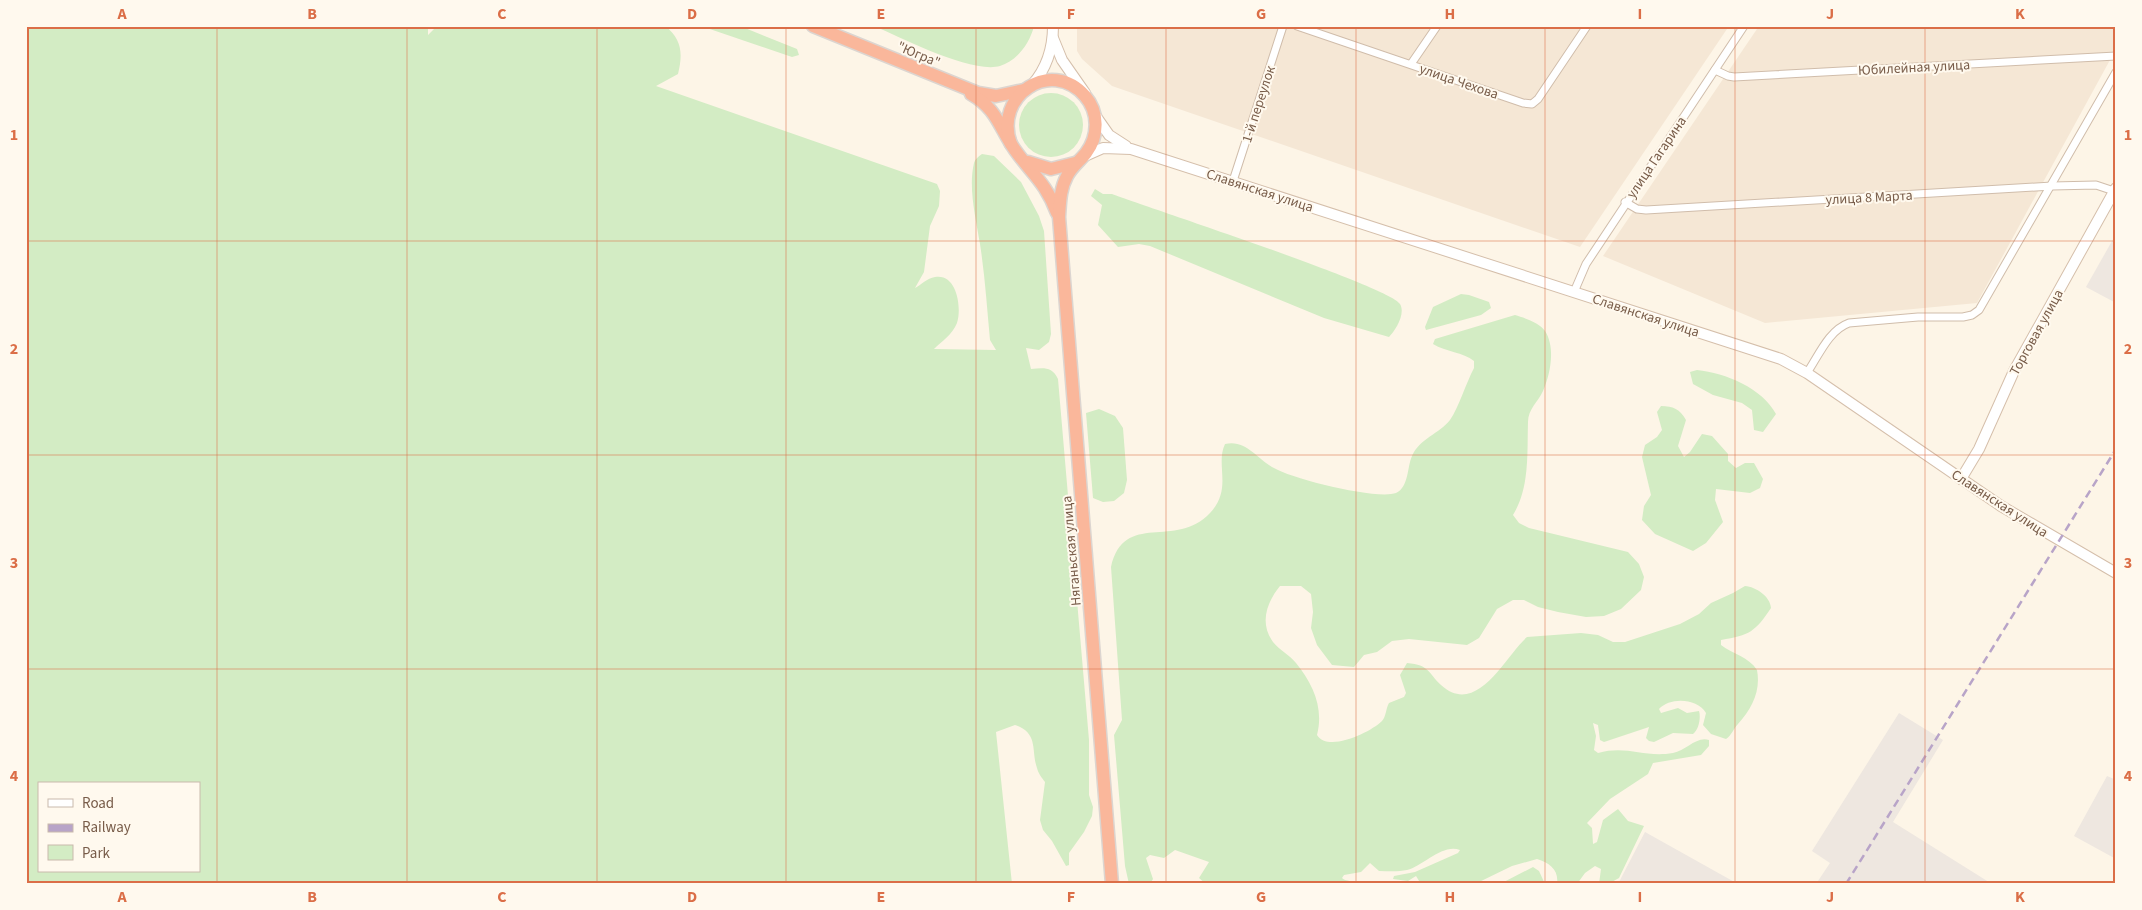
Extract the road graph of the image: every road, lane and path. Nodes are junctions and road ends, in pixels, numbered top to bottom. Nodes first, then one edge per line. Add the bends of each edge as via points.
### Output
1 (813, 26) edge
2 (1053, 26) edge
3 (1283, 26) edge
4 (1297, 26) edge
5 (1436, 26) edge
6 (1587, 26) edge
7 (1744, 26) edge
8 (1053, 38) junction
9 (2116, 56) edge
10 (1411, 64) junction
11 (1715, 70) junction
12 (2116, 72) edge
13 (958, 86) junction
14 (1028, 88) junction
15 (1092, 108) junction
16 (1011, 144) junction
17 (1131, 149) junction
18 (1080, 159) junction
19 (1024, 160) junction
20 (1233, 182) junction
21 (2052, 186) junction
22 (2115, 189) edge
23 (1625, 202) junction
24 (1058, 217) junction
25 (1574, 292) junction
26 (1807, 373) junction
27 (1961, 479) junction
28 (2116, 573) edge
29 (1112, 884) edge

1 - 13 highway, "Югра"
2 - 8 street
3 - 20 street, 1-й переулок
4 - 10 street, улица Чехова
5 - 10 street
6 - 10 street, улица Чехова via 1532,104
7 - 11 street, улица Гагарина
8 - 14 street via 1045,67
8 - 15 street via 1062,60
9 - 11 street, Юбилейная улица via 1734,77
11 - 23 street, улица Гагарина
12 - 21 street
13 - 14 highway via 996,96
13 - 16 highway via 992,110
14 - 15 highway via 1046,81 1063,82 1079,90
14 - 16 highway via 1015,100 1009,114
15 - 17 street via 1114,139
15 - 18 highway via 1094,138
16 - 19 highway
17 - 18 street via 1104,148
17 - 20 street, Славянская улица
18 - 19 highway via 1066,167 1051,169 1037,167
18 - 24 highway via 1064,181
19 - 24 highway via 1045,187
20 - 25 street, Славянская улица
21 - 22 street, улица 8 Марта via 2096,185
21 - 23 street, улица 8 Марта via 1646,210
21 - 26 street via 1979,310 1963,317 1849,323 1831,337
22 - 27 street, Торговая улица via 2014,370
23 - 25 street, улица Гагарина via 1586,264
24 - 29 highway, Няганьская улица
25 - 26 street, Славянская улица via 1768,354
26 - 27 street, Славянская улица
27 - 28 street, Славянская улица

